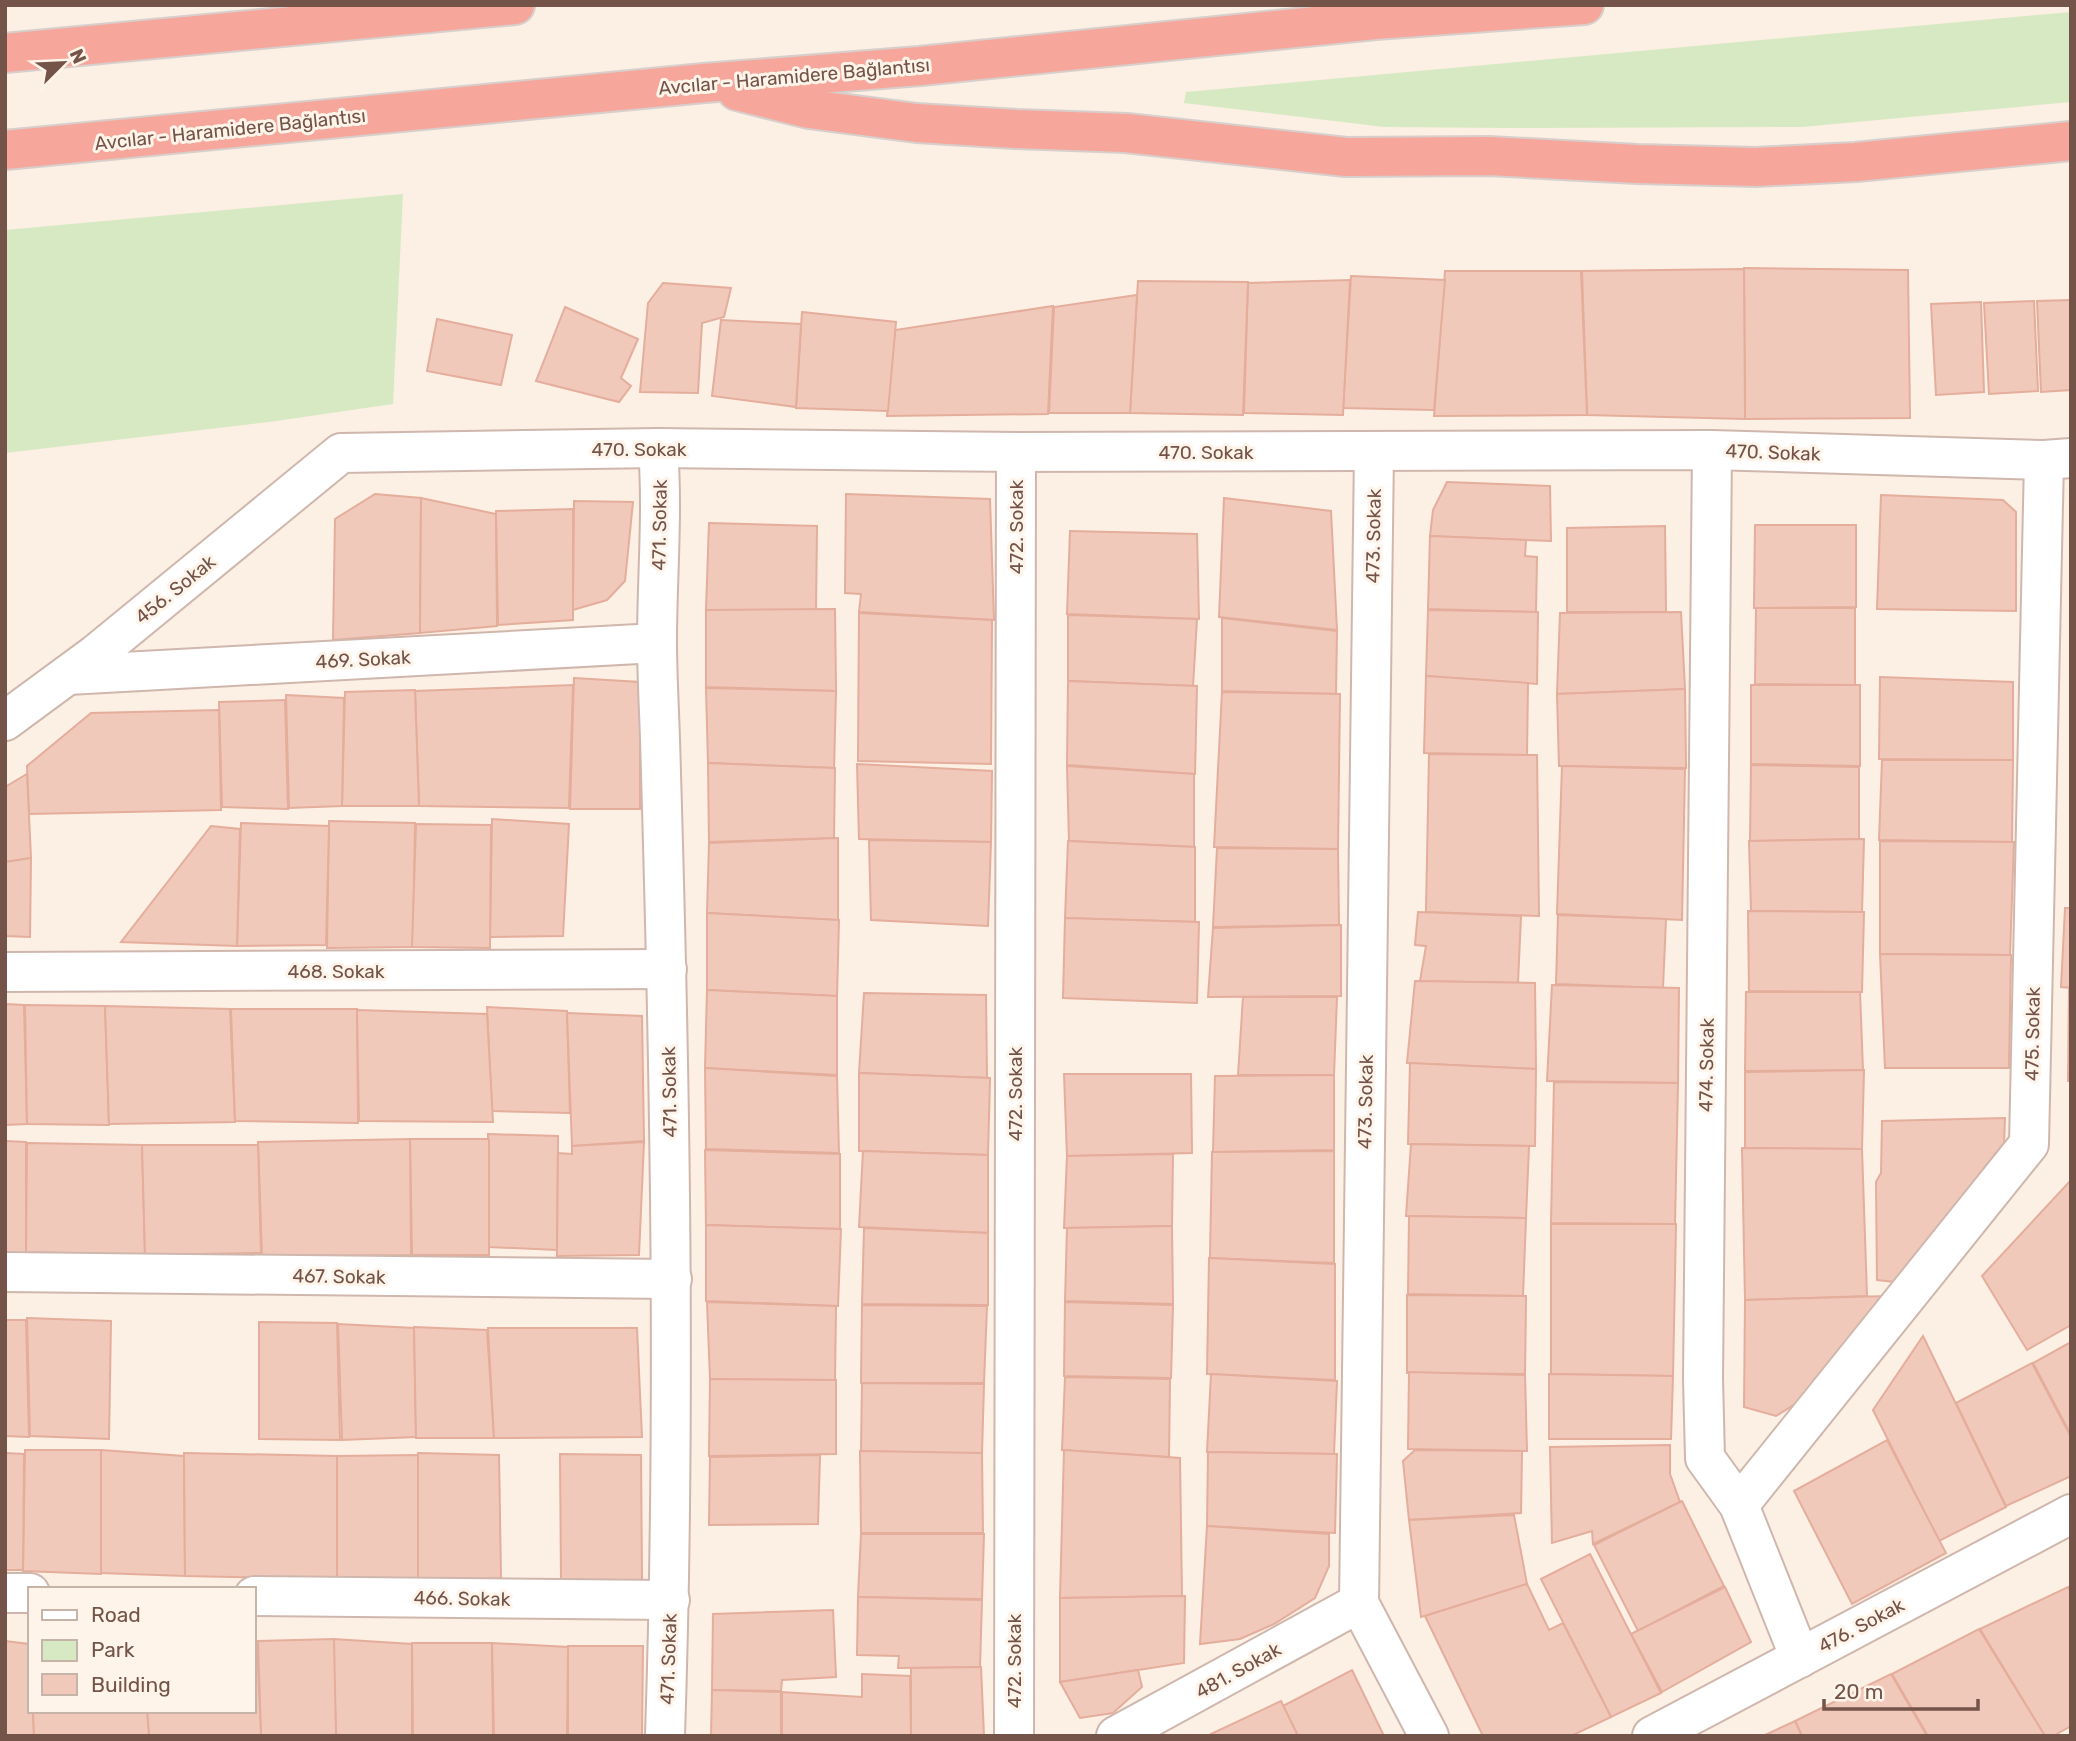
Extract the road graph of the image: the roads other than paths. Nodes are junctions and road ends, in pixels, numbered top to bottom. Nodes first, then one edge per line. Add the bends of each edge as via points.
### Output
1 (236, 5) edge
2 (515, 5) edge
3 (1584, 5) edge
4 (149, 40) junction
5 (5, 53) edge
6 (704, 83) junction
7 (2071, 141) edge
8 (5, 150) edge
9 (659, 448) junction
10 (1712, 450) junction
11 (1016, 452) junction
12 (1374, 452) junction
13 (341, 453) joint
14 (2057, 459) edge
15 (657, 643) junction
16 (68, 675) junction
17 (5, 721) edge
18 (667, 969) junction
19 (5, 972) edge
20 (5, 1272) edge
21 (672, 1279) junction
22 (1739, 1505) junction
23 (2071, 1514) edge
24 (5, 1593) edge
25 (28, 1593) edge
26 (256, 1596) edge
27 (670, 1600) junction
28 (1359, 1603) junction
29 (1800, 1658) junction
30 (665, 1736) edge
31 (1014, 1736) edge
32 (1116, 1736) edge
33 (1429, 1736) edge
34 (1652, 1736) edge

1 - 4 highway
2 - 4 highway
3 - 6 highway, Avcılar - Haramidere Bağlantısı via 1375,20
4 - 5 highway
6 - 7 highway via 809,108 917,123 1126,133 1346,158 1489,156 1756,167
6 - 8 highway, Avcılar - Haramidere Bağlantısı
9 - 11 street, 470. Sokak
9 - 13 street, 470. Sokak
9 - 15 street, 471. Sokak
10 - 12 street, 470. Sokak
10 - 14 street, 470. Sokak
10 - 22 street, 474. Sokak via 1705,1458
11 - 12 street, 470. Sokak
11 - 31 street, 472. Sokak
12 - 28 street, 473. Sokak
13 - 16 street, 456. Sokak
14 - 22 street, 475. Sokak via 2029,1144
15 - 16 street, 469. Sokak
15 - 18 street, 471. Sokak
16 - 17 street, 456. Sokak
18 - 19 street, 468. Sokak
18 - 21 street, 471. Sokak
20 - 21 street, 467. Sokak
21 - 27 street, 471. Sokak
22 - 29 street, 474. Sokak
23 - 29 street, 476. Sokak
24 - 25 street
26 - 27 street, 466. Sokak
27 - 30 street, 471. Sokak
28 - 32 street, 481. Sokak
28 - 33 street, 473. Sokak
29 - 34 street, 476. Sokak

